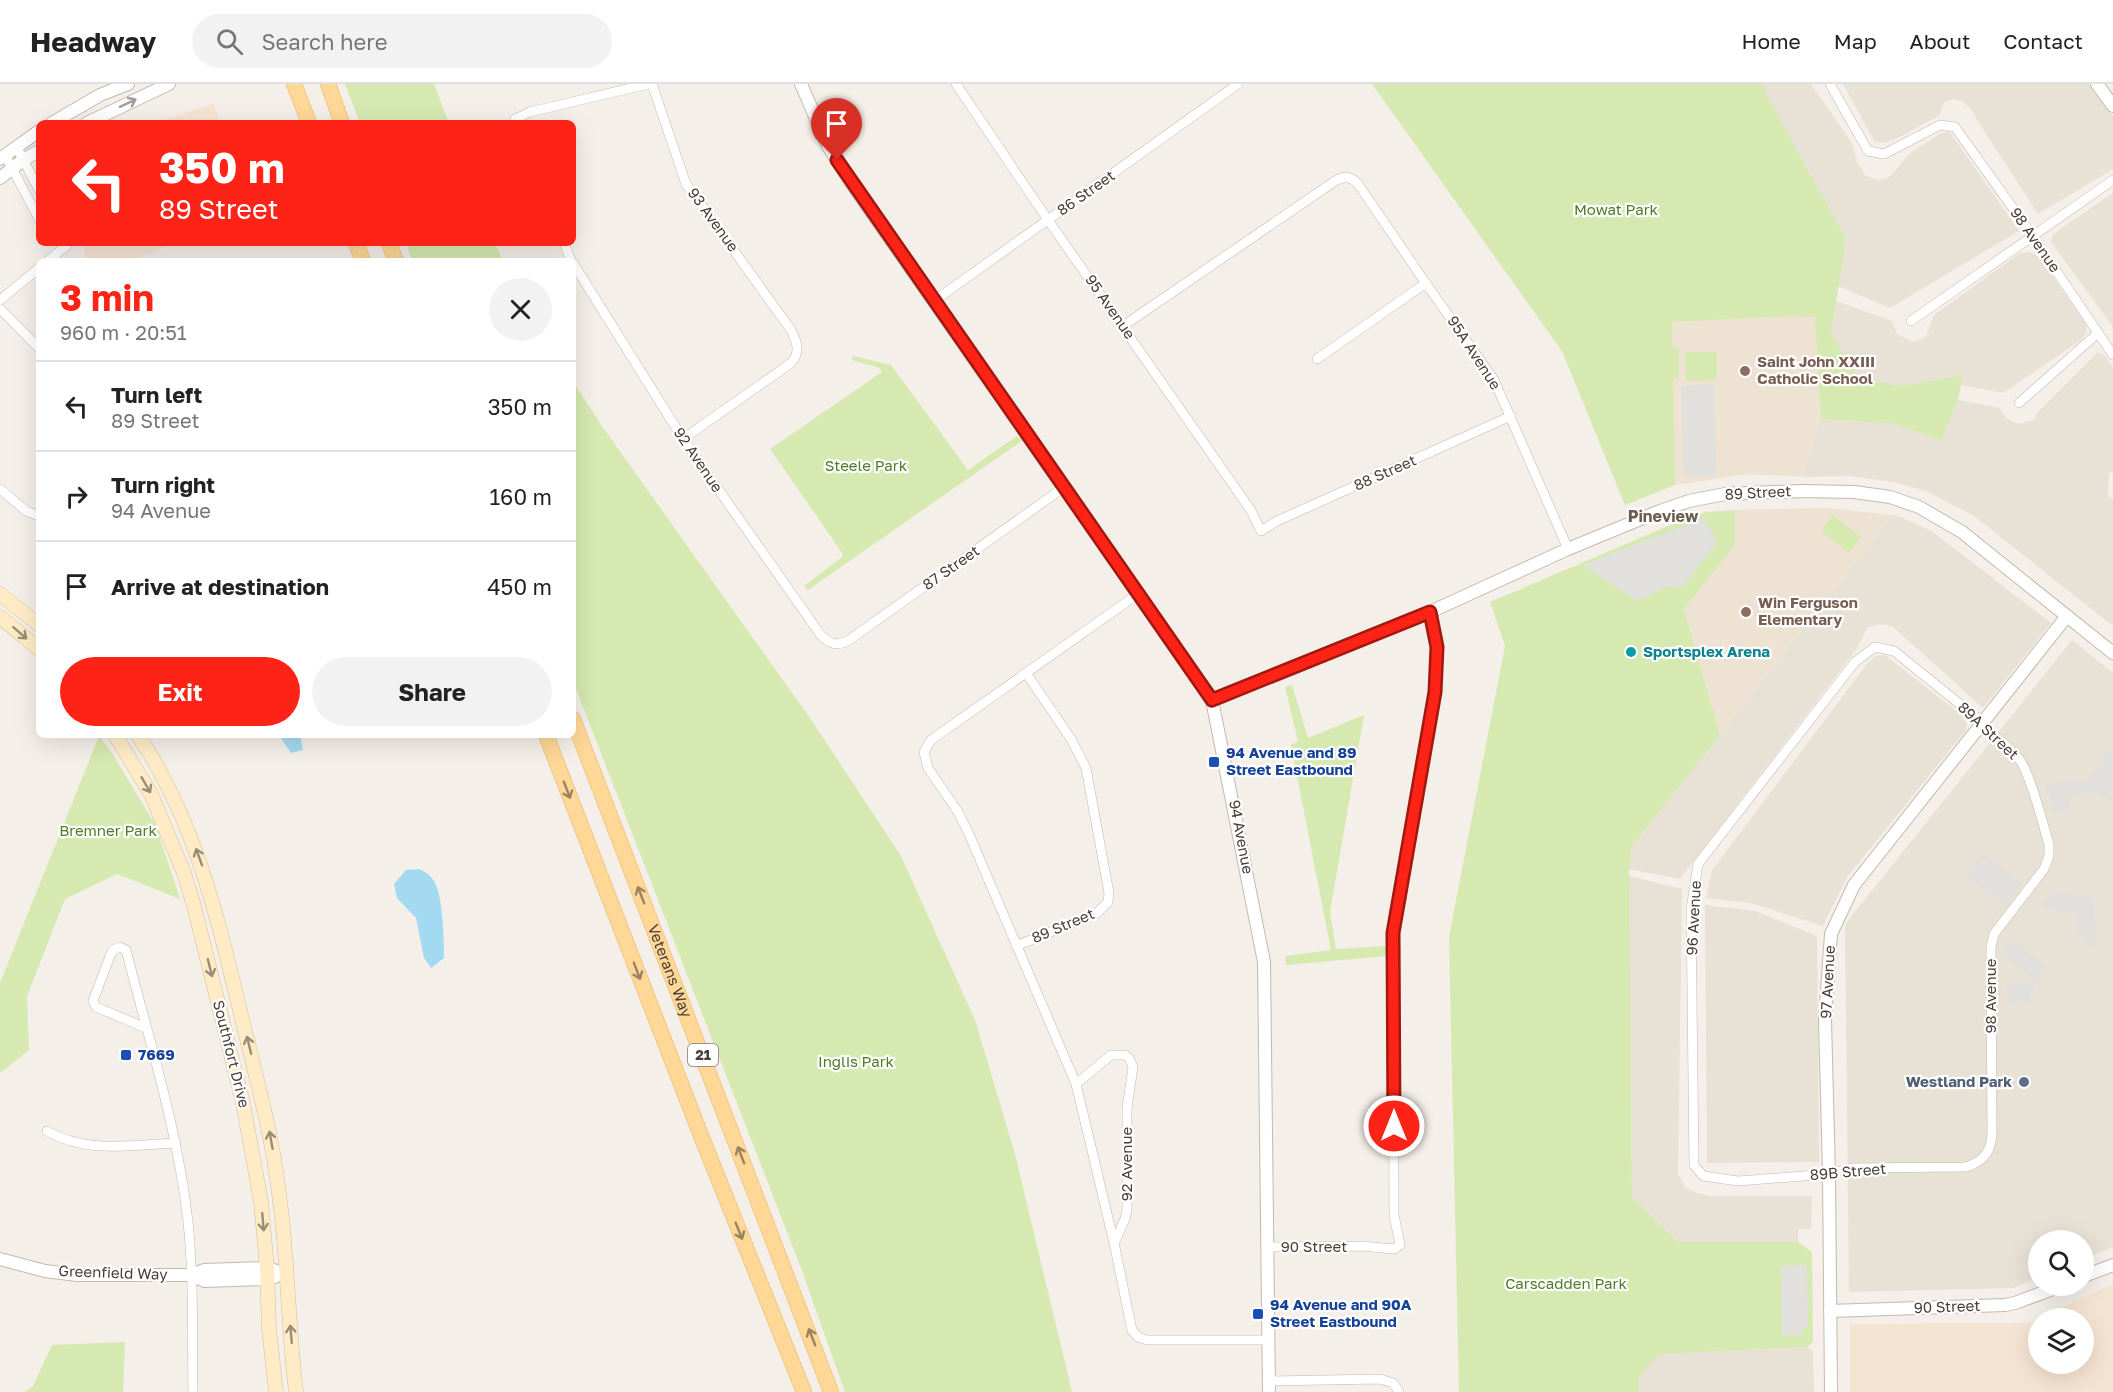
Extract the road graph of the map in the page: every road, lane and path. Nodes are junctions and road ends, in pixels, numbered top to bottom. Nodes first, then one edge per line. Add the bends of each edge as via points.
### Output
1 (128, 84) edge
2 (169, 84) edge
3 (317, 84) edge
4 (328, 84) edge
5 (335, 84) edge
6 (650, 84) edge
7 (801, 84) edge
8 (956, 84) edge
9 (1238, 84) edge
10 (1830, 84) edge
11 (2097, 84) edge
12 (293, 87) edge
13 (334, 101) junction
14 (2113, 106) edge
15 (57, 120) edge
16 (93, 120) edge
17 (308, 120) edge
18 (341, 120) edge
19 (517, 120) edge
20 (36, 133) edge
21 (16, 146) junction
22 (36, 153) edge
23 (2, 157) edge
24 (23, 160) junction
25 (12, 168) junction
26 (0, 178) edge
27 (2113, 180) edge
28 (36, 184) edge
29 (36, 213) edge
30 (1048, 220) junction
31 (2032, 235) junction
32 (54, 246) edge
33 (65, 246) edge
34 (57, 253) junction
35 (51, 258) edge
36 (576, 268) edge
37 (36, 270) edge
38 (1426, 283) junction
39 (0, 300) edge
40 (934, 301) junction
41 (0, 309) edge
42 (1911, 321) dead end
43 (1123, 326) junction
44 (2098, 333) junction
45 (36, 345) edge
46 (2113, 355) edge
47 (1317, 359) dead end
48 (2019, 402) dead end
49 (1511, 416) junction
50 (683, 439) junction
51 (1063, 488) junction
52 (0, 489) edge
53 (36, 515) edge
54 (1261, 531) joint
55 (1568, 549) junction
56 (0, 594) edge
57 (1138, 594) junction
58 (1430, 612) junction
59 (2067, 616) junction
60 (0, 617) edge
61 (36, 622) edge
62 (837, 645) joint
63 (36, 647) edge
64 (1875, 647) joint
65 (2113, 653) edge
66 (1026, 673) junction
67 (1212, 700) junction
68 (1982, 722) junction
69 (576, 727) edge
70 (117, 738) edge
71 (140, 738) edge
72 (547, 738) edge
73 (2049, 856) joint
74 (1016, 946) junction
75 (146, 1028) junction
76 (1076, 1084) junction
77 (47, 1131) dead end
78 (176, 1143) junction
79 (1988, 1153) joint
80 (1829, 1174) junction
81 (1703, 1176) joint
82 (1114, 1243) junction
83 (1268, 1247) junction
84 (0, 1259) edge
85 (2113, 1265) edge
86 (2094, 1272) edge
87 (267, 1274) junction
88 (286, 1274) junction
89 (191, 1275) junction
90 (2035, 1296) edge
91 (1830, 1311) junction
92 (1268, 1340) junction
93 (1269, 1386) edge
94 (1396, 1388) edge
95 (193, 1392) edge
96 (276, 1392) edge
97 (296, 1392) edge
98 (804, 1392) edge
99 (831, 1392) edge
100 (1831, 1392) edge

1 - 15 street
16 -> 2 street
3 - 18 main road
4 - 13 main road
5 - 13 main road
6 - 19 street via 530,112
6 - 50 street, 93 Avenue via 686,184 791,330 797,345 791,363
7 - 40 street, 94 Avenue via 828,146
8 - 30 street, 95 Avenue
9 - 30 street, 86 Street
10 - 31 street, 98 Avenue via 1868,151 1884,154 1940,125 1955,127
11 - 14 street
12 - 17 main road
13 - 18 main road
20 - 21 street
21 - 23 street
21 - 24 street
22 - 24 street
23 - 25 street
24 - 25 street
24 - 28 street
25 - 26 street
25 - 29 street
27 - 31 street
30 - 40 street, 86 Street
30 - 43 street, 95 Avenue
31 - 42 street
31 - 44 street, 98 Avenue
32 - 34 street
33 - 34 street
34 - 35 street
36 - 50 street, 92 Avenue
37 - 39 street
38 - 43 street, 95A Avenue via 1358,184 1348,177 1335,181
38 - 47 street
38 - 49 street, 95A Avenue via 1494,380
40 - 51 street, 94 Avenue
41 - 45 street
43 - 54 street, 95 Avenue via 1250,509
44 - 46 street, 98 Avenue
44 - 48 street
49 - 54 street, 88 Street
49 - 55 street, 95A Avenue
50 - 62 street, 92 Avenue via 820,634
51 - 57 street, 94 Avenue
51 - 62 street, 87 Street
52 - 53 street
55 - 58 street, 89 Street
55 - 59 street, 89 Street via 1672,506 1713,495 1801,491 1875,494 1908,503 1953,525
56 - 61 main road
57 - 66 street
57 - 67 street, 94 Avenue
58 - 67 street, 89 Street
58 - 83 street, 90 Street via 1437,647 1435,692 1393,933 1394,1215 1401,1243 1394,1249
59 - 65 street, 89 Street
59 - 68 street, 97 Avenue
60 -> 63 main road
64 - 68 street, 89A Street via 1894,651
64 - 81 street, 96 Avenue via 1855,662 1698,864 1691,910 1694,1165
66 - 74 street, 92 Avenue via 931,740 924,752 928,768 966,828
66 - 74 street, 89 Street via 1086,768 1110,888 1108,902 1097,913
67 - 83 street, 94 Avenue via 1264,962
68 - 73 street, 89A Street via 2025,769
68 - 80 street, 97 Avenue via 1854,885 1831,934 1825,1020
99 -> 69 main road, Veterans Way / 21
70 -> 87 main road, Southfort Drive via 151,794 194,906 252,1142
88 -> 71 main road, Southfort Drive via 269,1132 213,900 189,829
72 -> 98 main road, Veterans Way / 21
73 - 79 street, 98 Avenue via 1992,939 1992,1131
74 - 76 street, 92 Avenue
75 - 75 street via 96,1007 93,1001 110,956 120,947 126,950
75 - 78 street
76 - 82 street, 92 Avenue
76 - 82 street, 92 Avenue via 1111,1055 1125,1055 1132,1062 1127,1108 1127,1211
77 - 78 street via 90,1146
78 - 89 street
79 - 80 street, 89B Street via 1966,1167 1852,1168
80 - 81 street, 89B Street via 1738,1181
80 - 91 street, 97 Avenue
82 - 92 street via 1130,1324 1138,1337 1147,1341
83 - 92 street, 94 Avenue
84 - 89 street, Greenfield Way via 77,1275
85 - 86 street
87 - 88 street, Greenfield Way
87 - 89 street, Greenfield Way via 204,1270
87 - 96 main road, Southfort Drive
97 -> 88 main road, Southfort Drive
89 - 95 street
90 - 91 street, 90 Street via 2005,1305
91 - 100 street, 97 Avenue
92 - 93 street, 94 Avenue
93 - 94 street via 1380,1379

